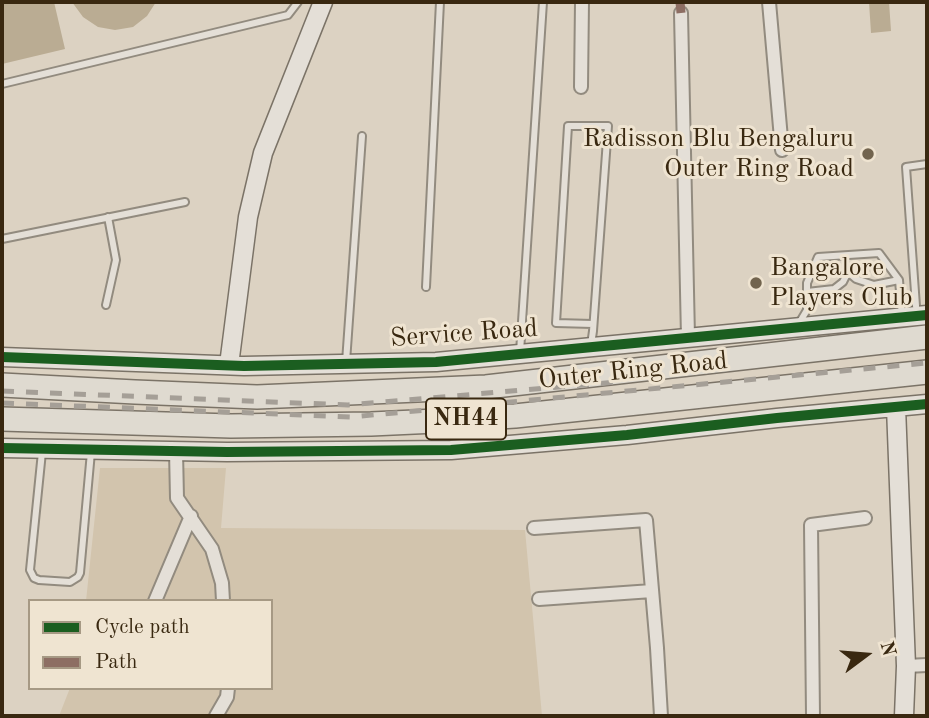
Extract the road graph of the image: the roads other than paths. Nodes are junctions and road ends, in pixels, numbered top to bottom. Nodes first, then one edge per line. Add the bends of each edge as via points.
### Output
1 (298, 2) edge
2 (323, 2) edge
3 (440, 2) edge
4 (542, 2) edge
5 (582, 2) edge
6 (769, 2) edge
7 (681, 13) dead end
8 (2, 84) edge
9 (581, 87) dead end
10 (362, 136) dead end
11 (782, 150) dead end
12 (927, 164) edge
13 (185, 202) dead end
14 (108, 217) junction
15 (2, 239) edge
16 (899, 280) junction
17 (426, 287) dead end
18 (807, 292) junction
19 (106, 305) dead end
20 (915, 313) edge
21 (593, 324) junction
22 (797, 327) junction
23 (688, 337) junction
24 (927, 337) edge
25 (591, 347) junction
26 (520, 354) junction
27 (2, 358) edge
28 (346, 364) junction
29 (229, 365) junction
30 (927, 372) edge
31 (2, 385) edge
32 (927, 404) edge
33 (896, 407) junction
34 (2, 419) edge
35 (2, 448) edge
36 (42, 449) junction
37 (91, 450) junction
38 (176, 451) junction
39 (191, 516) junction
40 (865, 518) dead end
41 (534, 528) dead end
42 (652, 591) junction
43 (156, 599) edge
44 (223, 599) edge
45 (539, 599) dead end
46 (927, 665) edge
47 (906, 666) junction
48 (228, 690) edge
49 (218, 716) edge
50 (660, 716) edge
51 (813, 716) edge
52 (904, 716) edge

1 - 8 lane via 288,15
2 - 29 street via 263,153 248,217
3 - 17 lane
4 - 26 lane
5 - 9 street
6 - 11 street
7 - 23 street
10 - 28 lane
12 - 20 lane via 906,167
13 - 14 lane
14 - 15 lane
14 - 19 lane via 116,260
16 - 18 lane via 874,285 848,272 834,289
16 - 18 lane via 879,253 818,257
16 - 20 lane
18 - 22 lane via 807,310
20 - 22 street, Service Road
21 - 21 lane via 608,126 568,126 556,323
21 - 25 lane
22 - 23 street, Service Road
23 - 25 street, Service Road
24 - 31 highway, Outer Ring Road / NH44 via 475,387 257,397
25 - 26 street, Service Road
26 - 28 street, Service Road
27 - 29 street, Service Road
28 - 29 street, Service Road
30 - 34 highway, Outer Ring Road / NH44 via 436,421 231,426
32 - 33 street
33 - 38 street via 451,450
33 - 47 street
35 - 36 street
36 - 37 street
36 - 37 lane via 30,570 39,580 70,582 80,573
37 - 38 street
38 - 39 street via 177,498
39 - 43 street
39 - 44 street via 212,549
40 - 51 street via 811,525
41 - 42 street via 646,520
42 - 45 street
42 - 50 street
46 - 47 street
47 - 52 street
48 - 49 street

